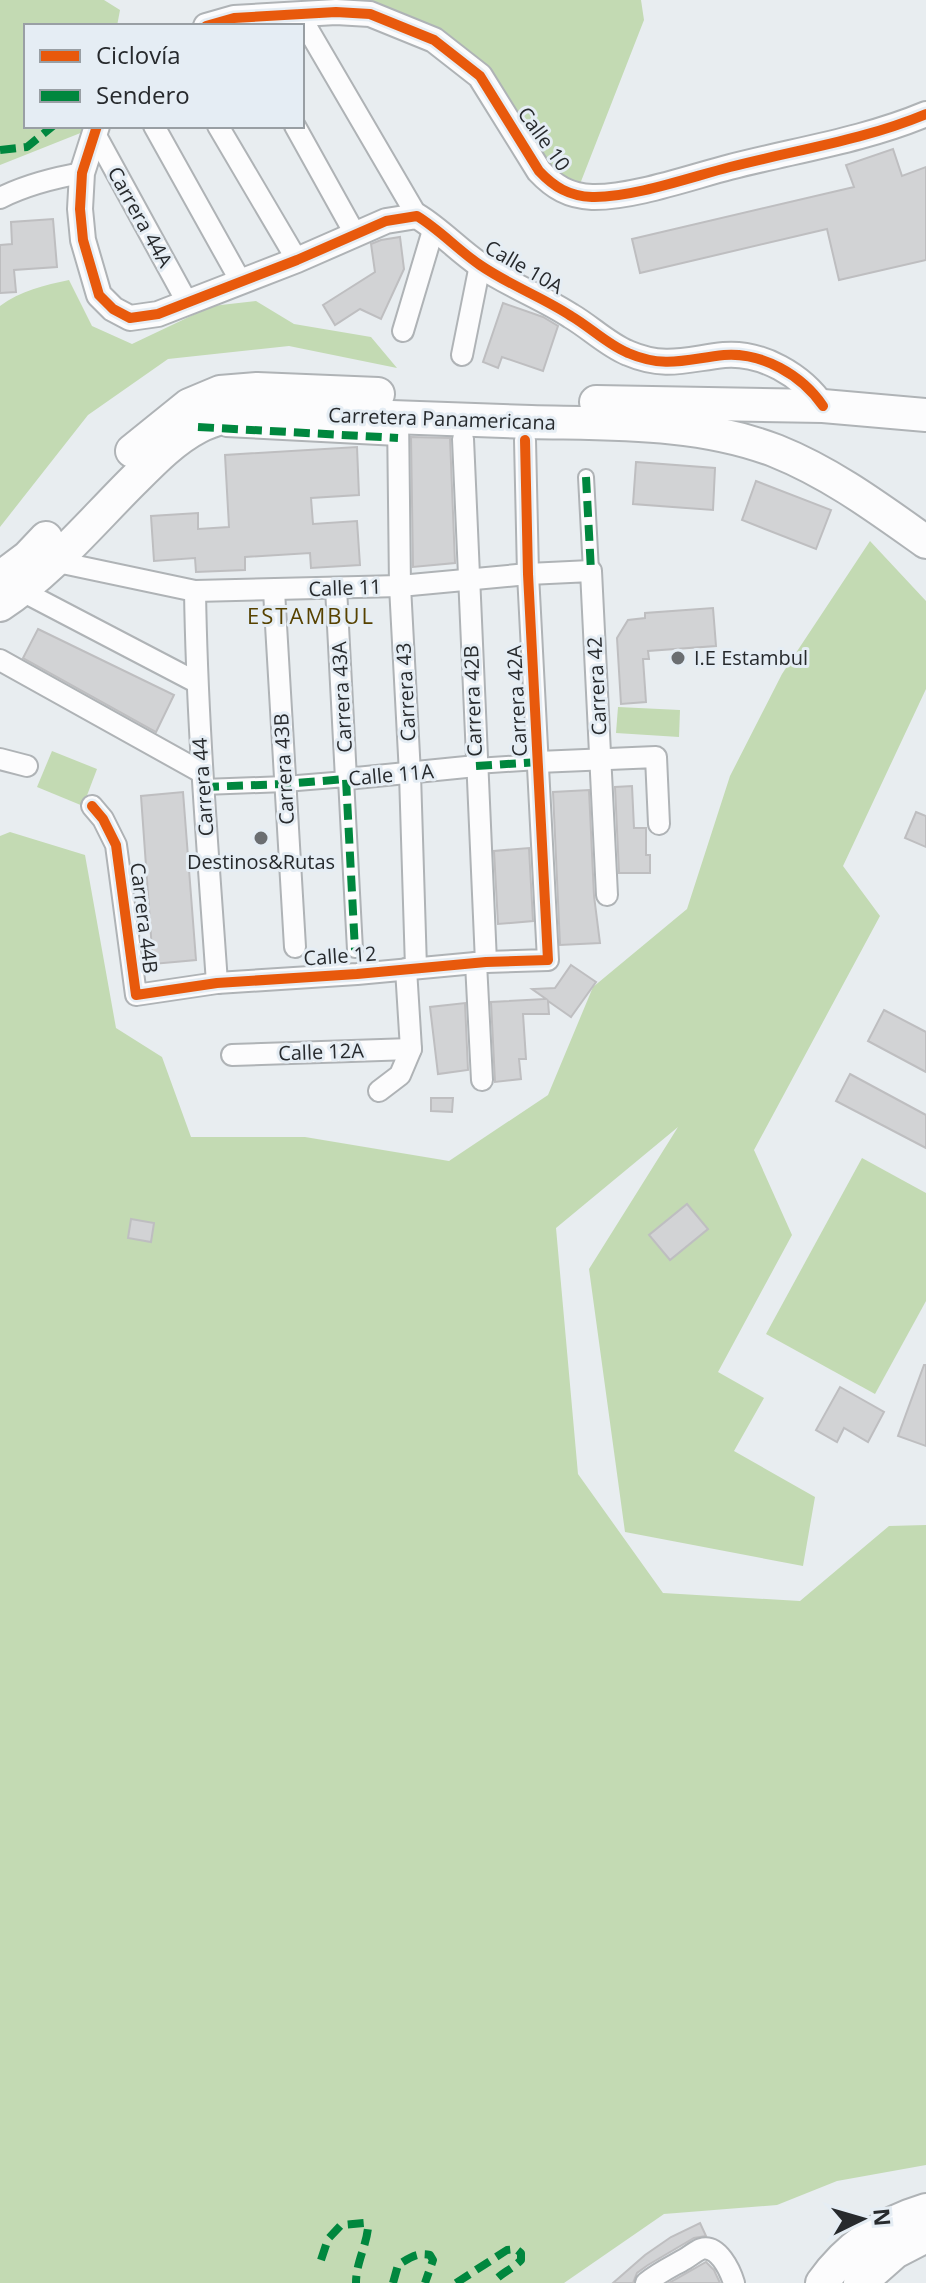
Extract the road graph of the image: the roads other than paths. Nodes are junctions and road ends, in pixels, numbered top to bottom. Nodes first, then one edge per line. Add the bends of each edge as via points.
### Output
1 (299, 14) junction
2 (236, 22) edge
3 (926, 114) edge
4 (155, 128) edge
5 (219, 128) edge
6 (296, 128) edge
7 (95, 129) edge
8 (82, 173) junction
9 (0, 198) edge
10 (426, 221) junction
11 (355, 234) junction
12 (297, 260) junction
13 (480, 265) junction
14 (241, 282) junction
15 (187, 302) junction
16 (403, 331) dead end
17 (462, 355) dead end
18 (823, 406) junction
19 (926, 415) edge
20 (398, 427) junction
21 (463, 439) dead end
22 (525, 440) dead end
23 (586, 477) dead end
24 (926, 542) edge
25 (53, 561) junction
26 (591, 571) junction
27 (528, 574) junction
28 (468, 582) junction
29 (400, 586) junction
30 (336, 588) junction
31 (7, 591) edge
32 (195, 591) junction
33 (274, 591) junction
34 (0, 660) edge
35 (196, 682) junction
36 (0, 759) edge
37 (601, 759) junction
38 (538, 762) junction
39 (27, 766) dead end
40 (476, 766) junction
41 (410, 774) junction
42 (346, 779) junction
43 (202, 780) junction
44 (285, 784) junction
45 (92, 806) dead end
46 (659, 824) dead end
47 (607, 895) dead end
48 (295, 947) dead end
49 (355, 950) dead end
50 (548, 960) joint
51 (481, 963) junction
52 (411, 968) junction
53 (217, 983) junction
54 (136, 995) joint
55 (411, 1049) junction
56 (232, 1055) dead end
57 (482, 1080) dead end
58 (379, 1091) dead end
59 (926, 2210) edge
60 (926, 2236) edge
61 (646, 2283) edge
62 (734, 2283) edge
63 (822, 2283) edge
64 (860, 2283) edge

1 - 2 street, Calle 10
1 - 3 street, Calle 10 via 370,14 434,40 480,76 539,171 568,193 590,197 624,194 856,138
1 - 10 street
4 - 14 street
5 - 12 street
6 - 11 street
7 - 8 street
7 - 15 street, Carrera 44A
8 - 9 street
8 - 15 street via 83,240 99,295 130,318
10 - 11 street via 386,221
10 - 13 street, Calle 10A
10 - 16 street
11 - 12 street
12 - 14 street
13 - 17 street
13 - 18 street, Calle 10A via 626,353 665,363 727,355 764,360 794,376
14 - 15 street
18 - 19 highway, Carretera Panamericana
18 - 31 highway, Carretera Panamericana via 220,392 189,405 125,458 28,557
20 - 24 highway, Carretera Panamericana via 662,427 740,440 833,477
20 - 25 highway, Carretera Panamericana via 252,412 222,417 158,456
20 - 29 street, Carrera 43
21 - 28 street, Carrera 42B
22 - 27 street, Carrera 42A
23 - 26 street, Carrera 42
25 - 31 highway, Carretera Panamericana
25 - 32 street, Calle 11
26 - 27 street, Calle 11
26 - 37 street, Carrera 42
27 - 28 street, Calle 11
27 - 38 street, Carrera 42A
28 - 29 street, Calle 11
28 - 40 street, Carrera 42B
29 - 30 street, Calle 11
29 - 41 street, Carrera 43
30 - 33 street, Calle 11
30 - 42 street, Carrera 43A
31 - 35 street
32 - 33 street, Calle 11
32 - 35 street, Carrera 44
33 - 44 street, Carrera 43B
34 - 43 street
35 - 43 street, Carrera 44
36 - 39 street
37 - 38 street, Calle 11A
37 - 46 street, Calle 11A via 656,757
37 - 47 street, Carrera 42
38 - 40 street, Calle 11A
38 - 50 street, Carrera 42A
40 - 41 street, Calle 11A
40 - 51 street, Carrera 42B
41 - 42 street, Calle 11A
41 - 52 street, Carrera 43
42 - 44 street, Calle 11A
42 - 49 street, Carrera 43A
43 - 44 street, Calle 11A
43 - 53 street, Carrera 44
44 - 48 street, Carrera 43B
45 - 54 street, Carrera 44B via 116,845
50 - 51 street, Calle 12
51 - 52 street, Calle 12
51 - 57 street, Carrera 42B
52 - 53 street, Calle 12
52 - 55 street, Carrera 43
53 - 54 street, Calle 12
55 - 56 street, Calle 12A
55 - 58 street via 400,1075
59 - 63 highway via 857,2243
60 - 64 highway via 895,2252
61 - 62 street via 703,2248 720,2256

